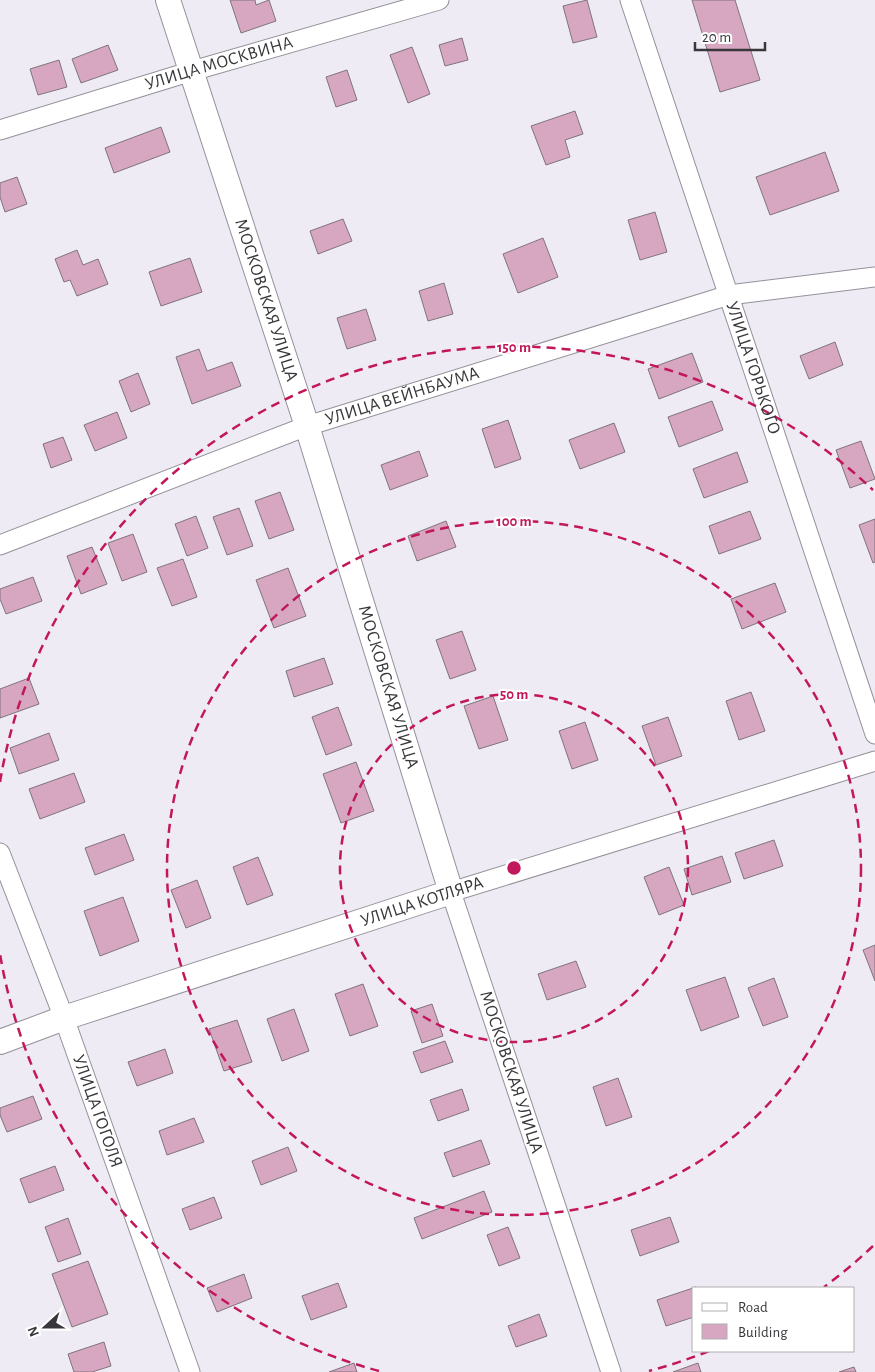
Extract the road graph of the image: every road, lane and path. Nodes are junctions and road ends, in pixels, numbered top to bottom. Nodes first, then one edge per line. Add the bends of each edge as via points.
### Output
1 (168, 0) edge
2 (439, 0) edge
3 (630, 0) edge
4 (192, 71) junction
5 (0, 130) edge
6 (875, 277) edge
7 (729, 295) junction
8 (307, 426) junction
9 (0, 545) edge
10 (875, 734) edge
11 (875, 761) edge
12 (0, 853) edge
13 (452, 892) junction
14 (64, 1018) junction
15 (0, 1042) edge
16 (190, 1372) edge
17 (611, 1372) edge

1 - 4 street, МОСКОВСКАЯ УЛИЦА
2 - 4 street, УЛИЦА МОСКВИНА
3 - 7 street, УЛИЦА ГОРЬКОГО
4 - 5 street, УЛИЦА МОСКВИНА
4 - 8 street, МОСКОВСКАЯ УЛИЦА
6 - 7 street, УЛИЦА ВЕЙНБАУМА
7 - 8 street, УЛИЦА ВЕЙНБАУМА
7 - 10 street, УЛИЦА ГОРЬКОГО
8 - 9 street, УЛИЦА ВЕЙНБАУМА
8 - 13 street, МОСКОВСКАЯ УЛИЦА
11 - 13 street, УЛИЦА КОТЛЯРА
12 - 14 street, УЛИЦА ГОГОЛЯ
13 - 14 street, УЛИЦА КОТЛЯРА
13 - 17 street, МОСКОВСКАЯ УЛИЦА
14 - 15 street, УЛИЦА КОТЛЯРА
14 - 16 street, УЛИЦА ГОГОЛЯ

